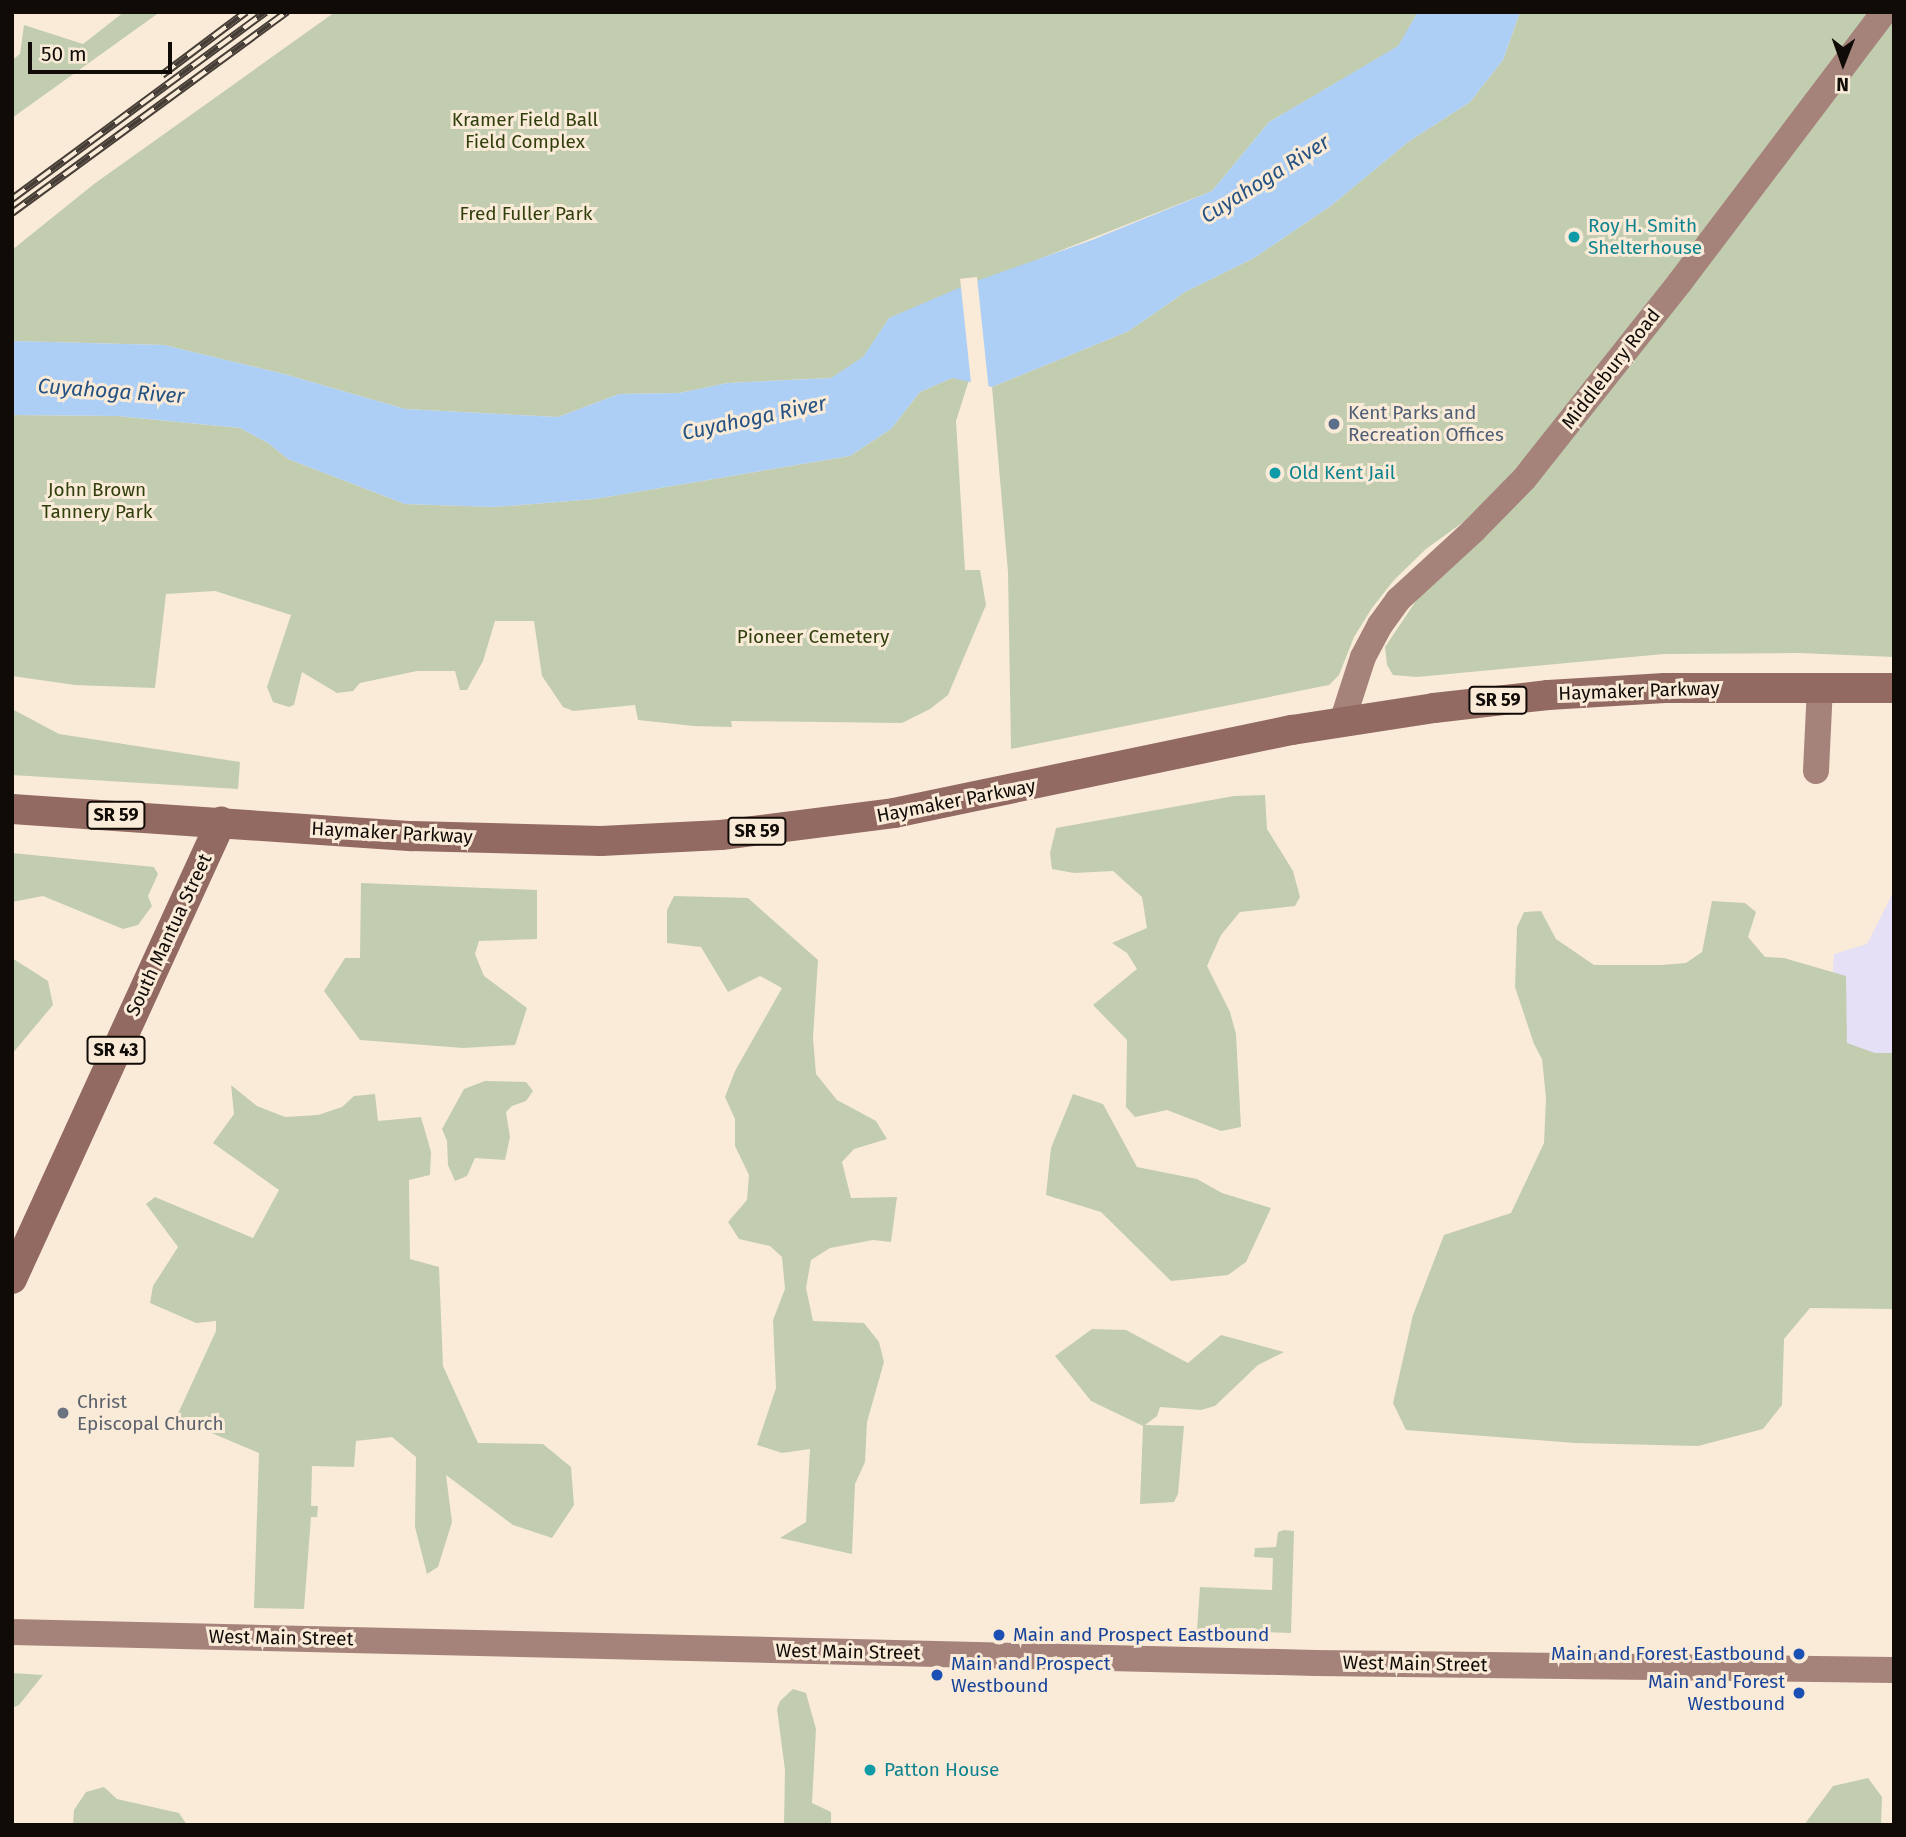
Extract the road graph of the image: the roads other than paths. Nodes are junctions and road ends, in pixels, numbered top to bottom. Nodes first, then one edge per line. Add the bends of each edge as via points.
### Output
1 (1884, 12) edge
2 (1820, 686) junction
3 (1894, 688) edge
4 (1342, 722) junction
5 (1816, 771) dead end
6 (12, 809) edge
7 (221, 821) junction
8 (12, 1279) edge
9 (12, 1632) edge
10 (1894, 1670) edge

1 - 4 main road, Middlebury Road via 1524,479 1392,608 1363,657
2 - 3 main road, Haymaker Parkway / SR 59
2 - 4 main road, Haymaker Parkway / SR 59 via 1548,695
2 - 5 main road
4 - 7 main road, Haymaker Parkway / SR 59 via 894,813 720,835 530,840
6 - 7 main road, Haymaker Parkway / SR 59
7 - 8 main road, South Mantua Street / SR 43
9 - 10 main road, West Main Street via 1316,1663

